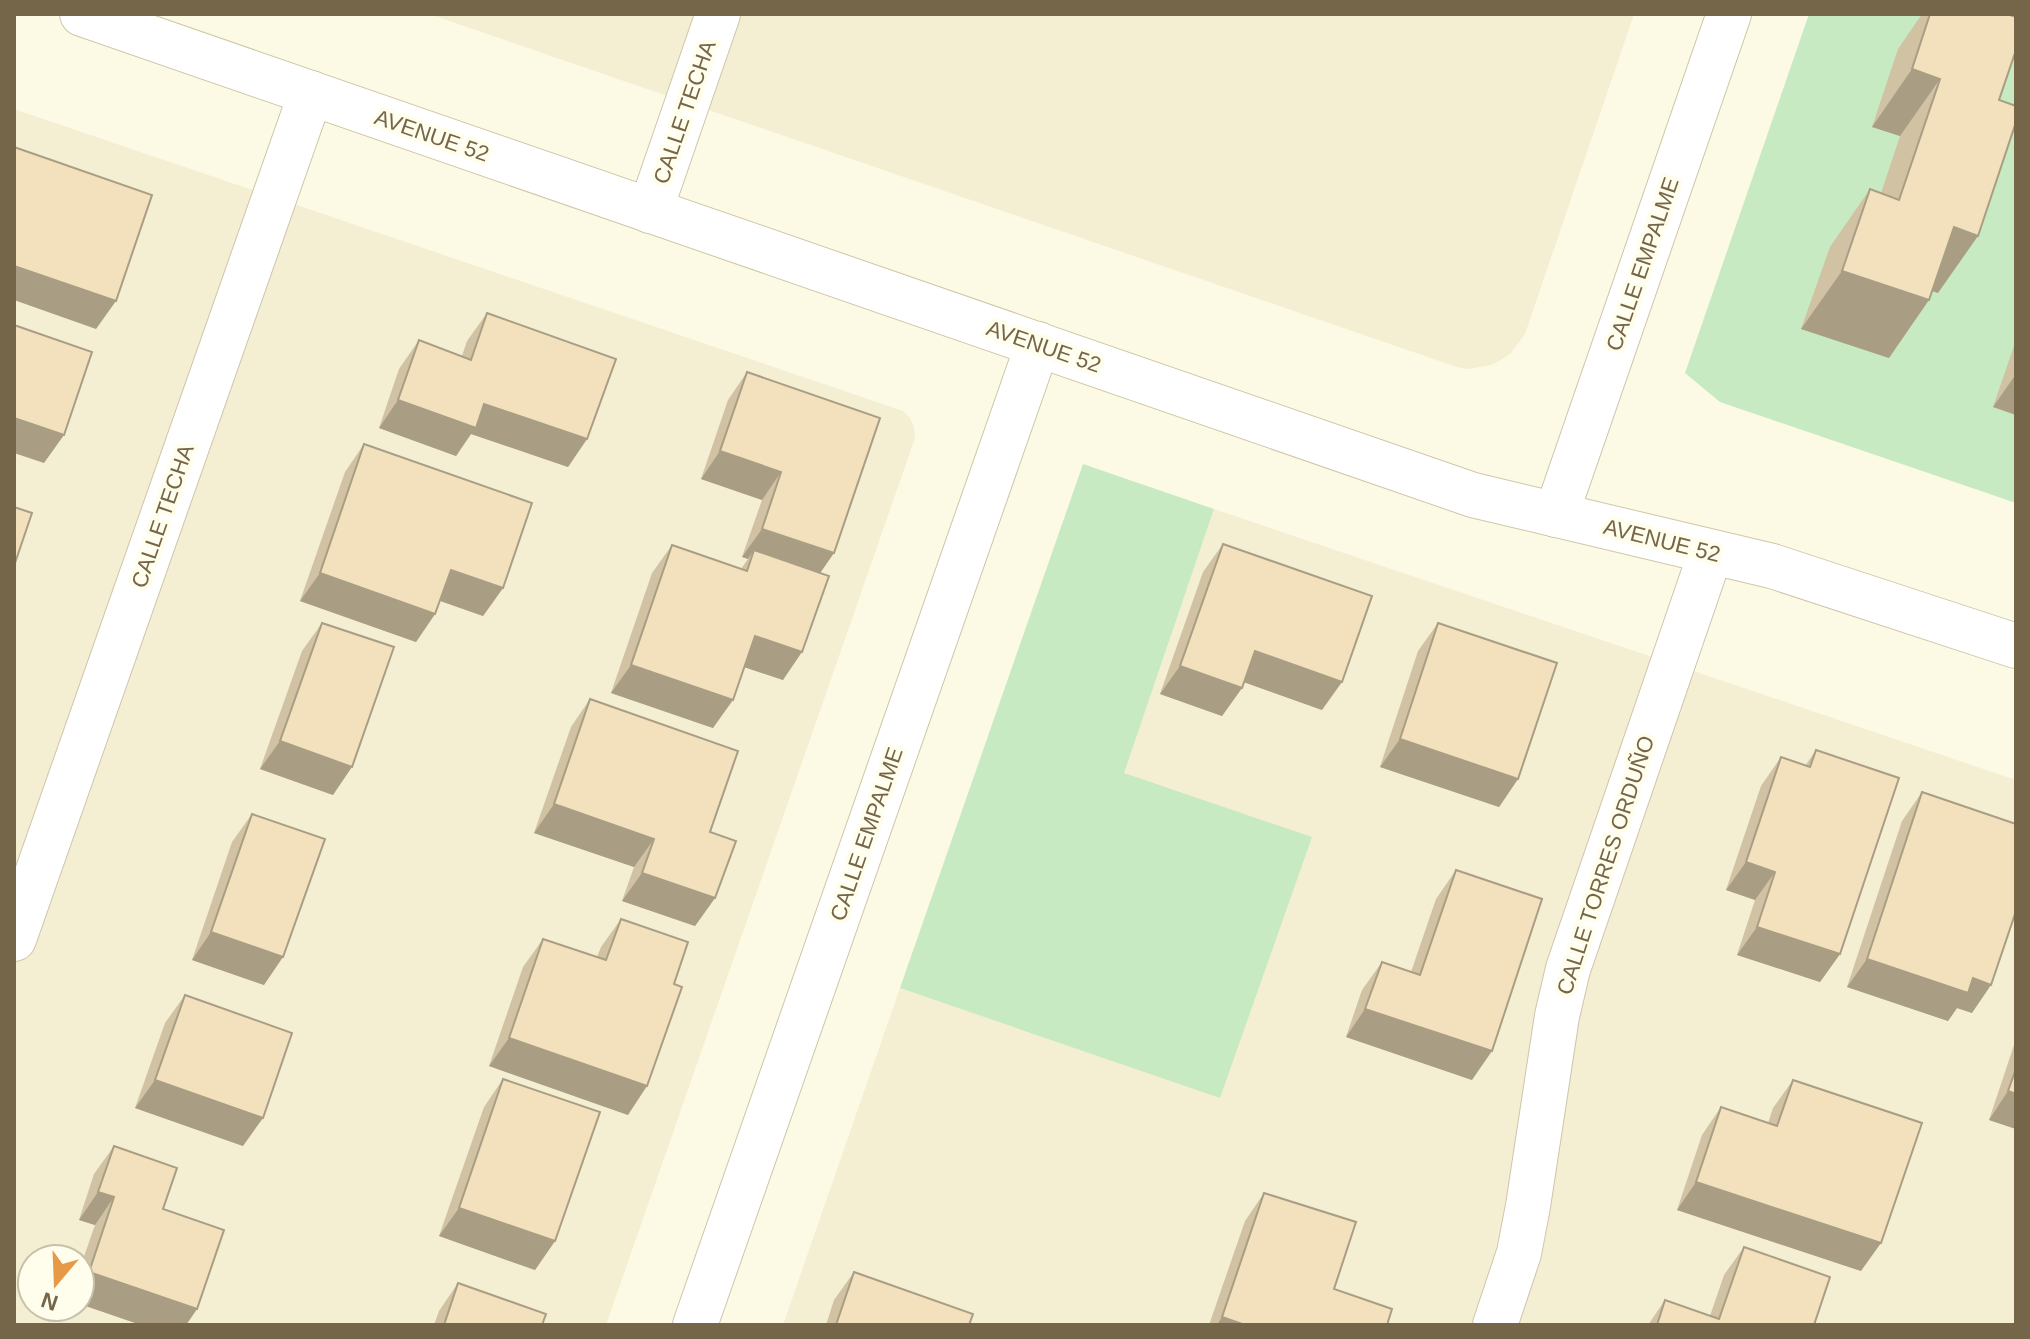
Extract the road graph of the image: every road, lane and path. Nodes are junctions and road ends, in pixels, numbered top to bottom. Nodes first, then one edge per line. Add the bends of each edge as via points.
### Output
1 (82, 14) edge
2 (718, 14) edge
3 (1729, 14) edge
4 (311, 93) junction
5 (650, 211) junction
6 (1038, 344) junction
7 (1556, 515) junction
8 (1711, 552) junction
9 (2016, 646) edge
10 (14, 939) edge
11 (695, 1325) edge
12 (1495, 1325) edge

1 - 4 street, AVENUE 52
2 - 5 street, CALLE TECHA
3 - 7 street, CALLE EMPALME
4 - 5 street, AVENUE 52
4 - 10 street, CALLE TECHA
5 - 6 street, AVENUE 52
6 - 7 street, AVENUE 52 via 1473,495
6 - 11 street, CALLE EMPALME
7 - 8 street, AVENUE 52
8 - 9 street, AVENUE 52 via 1772,566
8 - 12 street, CALLE TORRES ORDUÑO via 1568,969 1519,1253

